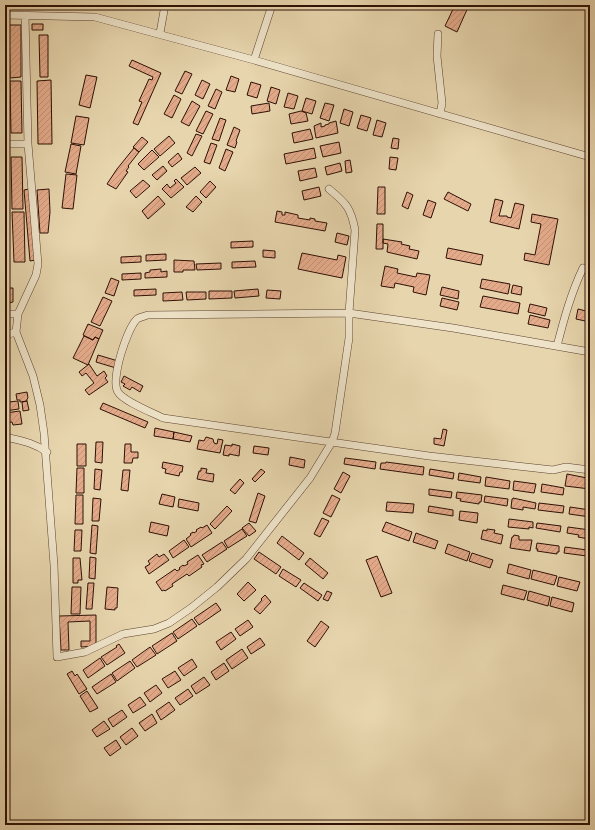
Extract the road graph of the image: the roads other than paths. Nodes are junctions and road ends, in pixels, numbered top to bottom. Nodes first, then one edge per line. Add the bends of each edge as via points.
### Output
1 (165, 5) edge
2 (272, 5) edge
3 (5, 15) edge
4 (25, 15) junction
5 (160, 34) junction
6 (438, 34) dead end
7 (254, 60) junction
8 (440, 114) junction
9 (5, 144) edge
10 (28, 144) junction
11 (590, 157) edge
12 (329, 189) dead end
13 (583, 268) dead end
14 (349, 313) junction
15 (5, 314) edge
16 (18, 314) junction
17 (16, 332) junction
18 (5, 336) edge
19 (557, 346) junction
20 (590, 352) edge
21 (5, 437) edge
22 (332, 442) junction
23 (47, 452) junction
24 (590, 470) edge

1 - 5 street
2 - 7 street
3 - 4 street
4 - 5 street via 96,17
4 - 10 street
5 - 7 street
6 - 8 street via 436,56 442,104
7 - 8 street
8 - 11 street
9 - 10 street
10 - 16 street via 38,264 36,275
12 - 14 street via 346,204 355,230
13 - 19 street via 564,317
14 - 19 street
14 - 22 street via 349,338
14 - 22 street via 148,315 138,318 132,326 116,373 118,393 163,418
15 - 16 street
16 - 17 street
17 - 18 street
17 - 23 street via 33,376
19 - 20 street
21 - 23 street via 36,444
22 - 23 street via 310,478 246,559 192,608 169,623 154,629 123,634 85,652 58,657
22 - 24 street via 553,470 566,467

